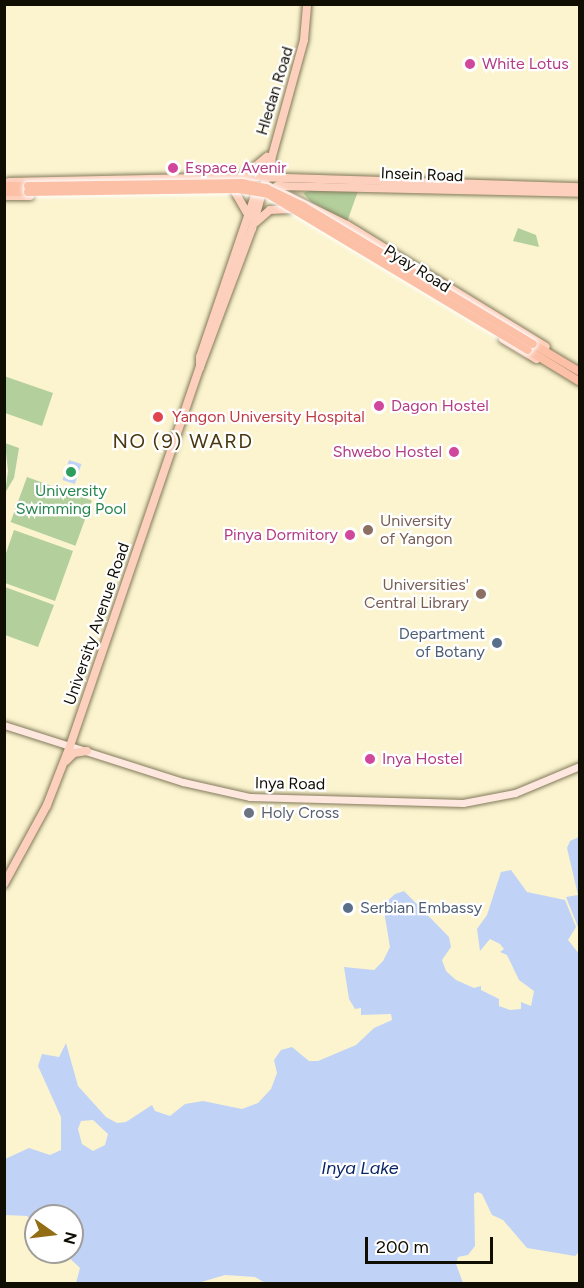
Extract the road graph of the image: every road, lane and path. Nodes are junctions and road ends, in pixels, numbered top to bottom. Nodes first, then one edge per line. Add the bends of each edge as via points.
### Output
1 (307, 4) edge
2 (272, 147) junction
3 (235, 178) junction
4 (280, 179) junction
5 (263, 181) junction
6 (4, 185) edge
7 (300, 187) junction
8 (579, 187) edge
9 (235, 192) junction
10 (579, 193) edge
11 (4, 194) edge
12 (258, 194) junction
13 (299, 198) junction
14 (291, 209) junction
15 (249, 216) junction
16 (337, 219) junction
17 (252, 229) junction
18 (330, 233) junction
19 (560, 360) junction
20 (549, 362) junction
21 (200, 367) junction
22 (579, 372) edge
23 (579, 382) edge
24 (4, 725) edge
25 (70, 746) junction
26 (87, 751) junction
27 (63, 764) junction
28 (579, 766) edge
29 (4, 884) edge

1 - 2 main road, Hledan Road via 304,40
2 - 3 main road via 255,170
2 - 4 main road via 271,167
2 - 5 main road, Hledan Road
3 - 5 main road, Pyay Road
3 - 6 main road, Pyay Road
4 - 5 main road, Insein Road
4 - 8 main road, Insein Road
5 - 7 main road, Insein Road
5 - 9 main road, Pyay Road
5 - 12 main road, University Avenue Road
5 - 13 main road, Pyay Road
6 - 19 highway, Pyay Road, bridge via 242,183 266,188
7 - 10 main road, Insein Road
7 - 13 main road
9 - 11 main road, Pyay Road
9 - 12 main road, Pyay Road
9 - 15 main road
11 - 20 highway, Pyay Road, bridge via 238,189 268,194
12 - 14 main road, Pyay Road
12 - 15 main road, University Avenue Road
12 - 17 main road, University Avenue Road
13 - 16 main road, Pyay Road
14 - 17 main road via 270,210 257,219
14 - 18 main road, Pyay Road
15 - 21 main road, University Avenue Road via 200,357
16 - 18 main road
16 - 19 main road, Pyay Road
17 - 21 main road, University Avenue Road
18 - 20 main road, Pyay Road via 525,353
19 - 22 highway, Pyay Road
20 - 23 highway, Pyay Road
21 - 25 main road, University Avenue Road
24 - 25 main road, Inya Road
25 - 26 main road, Inya Road
25 - 27 main road, University Avenue Road
26 - 27 main road via 74,753
26 - 28 main road, Inya Road via 231,794 441,804 514,794
27 - 29 main road, University Avenue Road via 47,805

